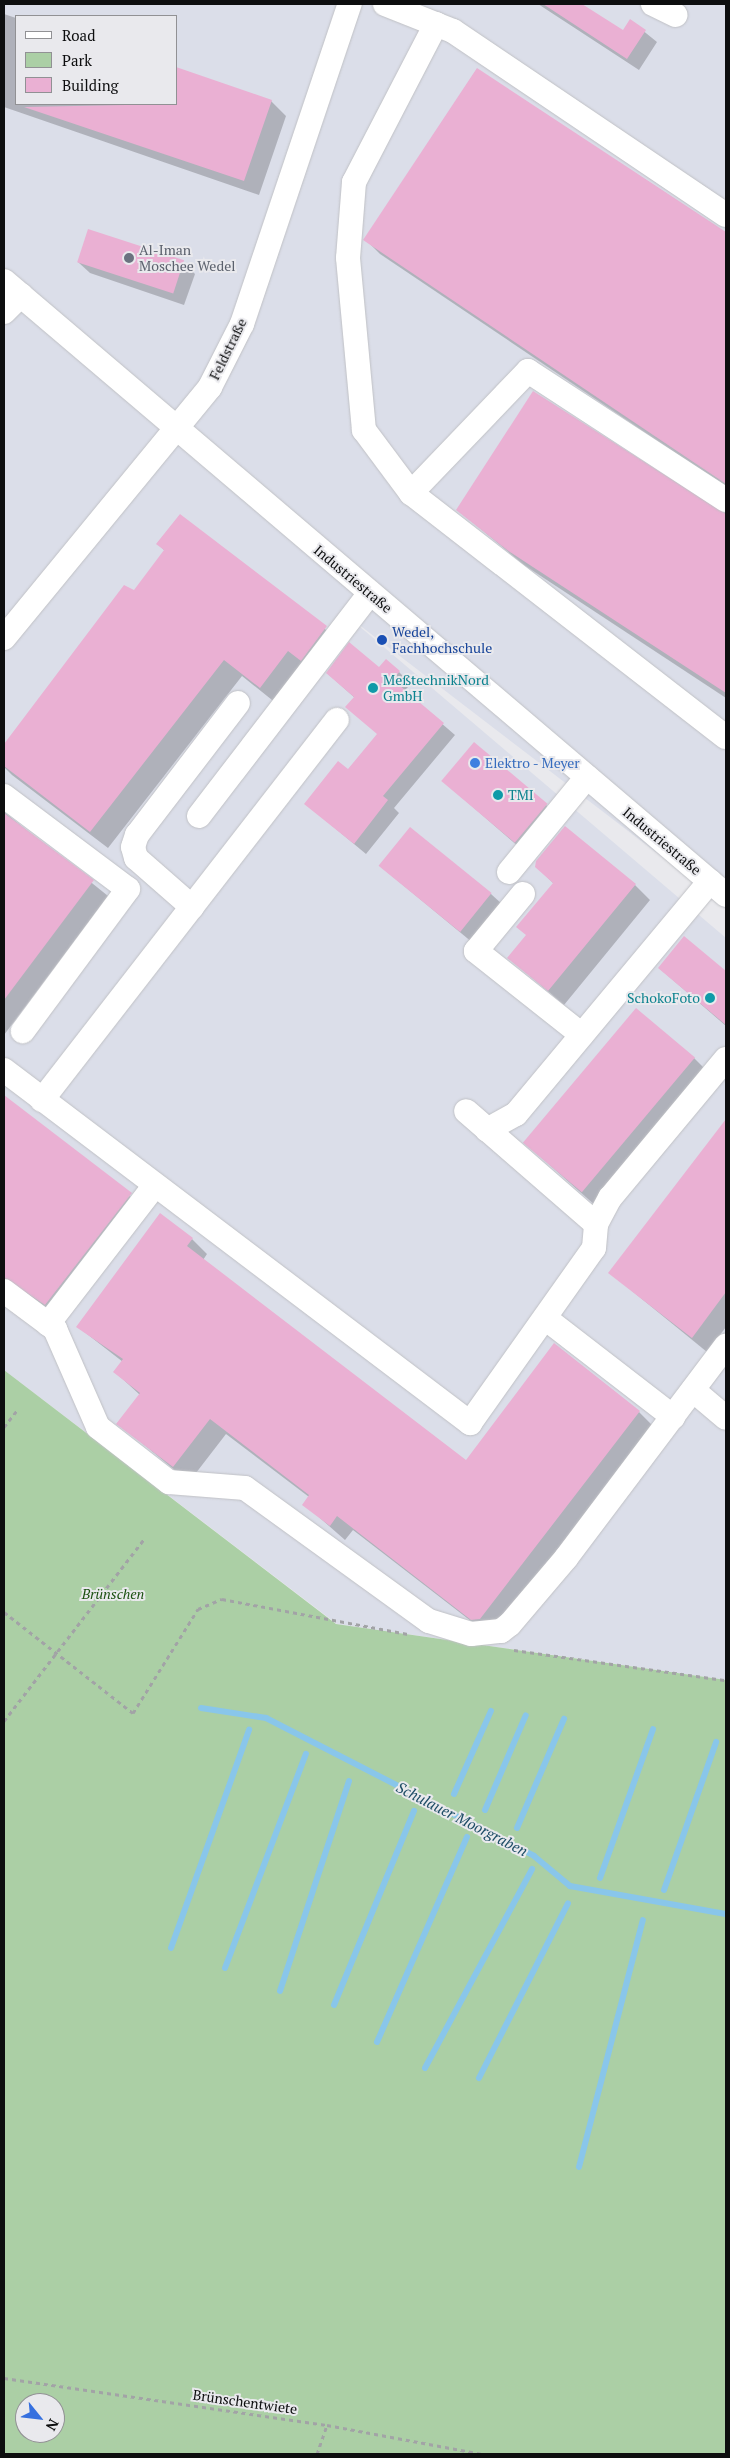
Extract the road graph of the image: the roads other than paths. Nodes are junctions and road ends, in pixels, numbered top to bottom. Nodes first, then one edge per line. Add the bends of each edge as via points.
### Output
1 (350, 4) edge
2 (385, 4) edge
3 (653, 4) edge
4 (676, 15) dead end
5 (436, 24) junction
6 (726, 215) edge
7 (12, 288) edge
8 (4, 312) edge
9 (176, 429) junction
10 (411, 493) junction
11 (726, 500) edge
12 (370, 593) junction
13 (4, 638) edge
14 (238, 703) dead end
15 (337, 720) dead end
16 (726, 737) edge
17 (587, 777) junction
18 (4, 796) edge
19 (199, 816) dead end
20 (509, 872) dead end
21 (718, 888) edge
22 (523, 894) dead end
23 (192, 907) junction
24 (23, 1031) dead end
25 (582, 1035) junction
26 (726, 1059) edge
27 (4, 1070) edge
28 (42, 1100) junction
29 (466, 1111) dead end
30 (487, 1130) junction
31 (155, 1185) junction
32 (596, 1224) junction
33 (4, 1291) edge
34 (545, 1318) junction
35 (48, 1324) junction
36 (726, 1346) edge
37 (693, 1390) junction
38 (673, 1417) junction
39 (726, 1418) edge

1 - 9 street, Feldstraße via 242,324 210,387
2 - 5 street
3 - 4 street
5 - 6 street via 453,30
5 - 10 street via 354,182 348,258 364,430
7 - 8 street
7 - 9 street, Industriestraße
9 - 12 street, Industriestraße
9 - 13 street, Feldstraße
10 - 11 street via 528,371
10 - 16 street
12 - 17 street, Industriestraße
12 - 19 street
14 - 23 street via 137,835 133,847 136,858
15 - 23 street
17 - 20 street
17 - 21 street, Industriestraße
18 - 24 street via 128,889
21 - 25 street
22 - 25 street via 476,952
23 - 28 street
25 - 30 street via 516,1114
26 - 32 street via 610,1198
27 - 28 street
28 - 31 street
29 - 30 street
30 - 32 street
31 - 34 street via 470,1422
31 - 35 street
32 - 34 street via 594,1248
33 - 35 street
34 - 38 street
35 - 38 street via 55,1329 98,1427 169,1482 245,1488 429,1621 471,1634 501,1631 510,1624
36 - 37 street
37 - 38 street
37 - 39 street

